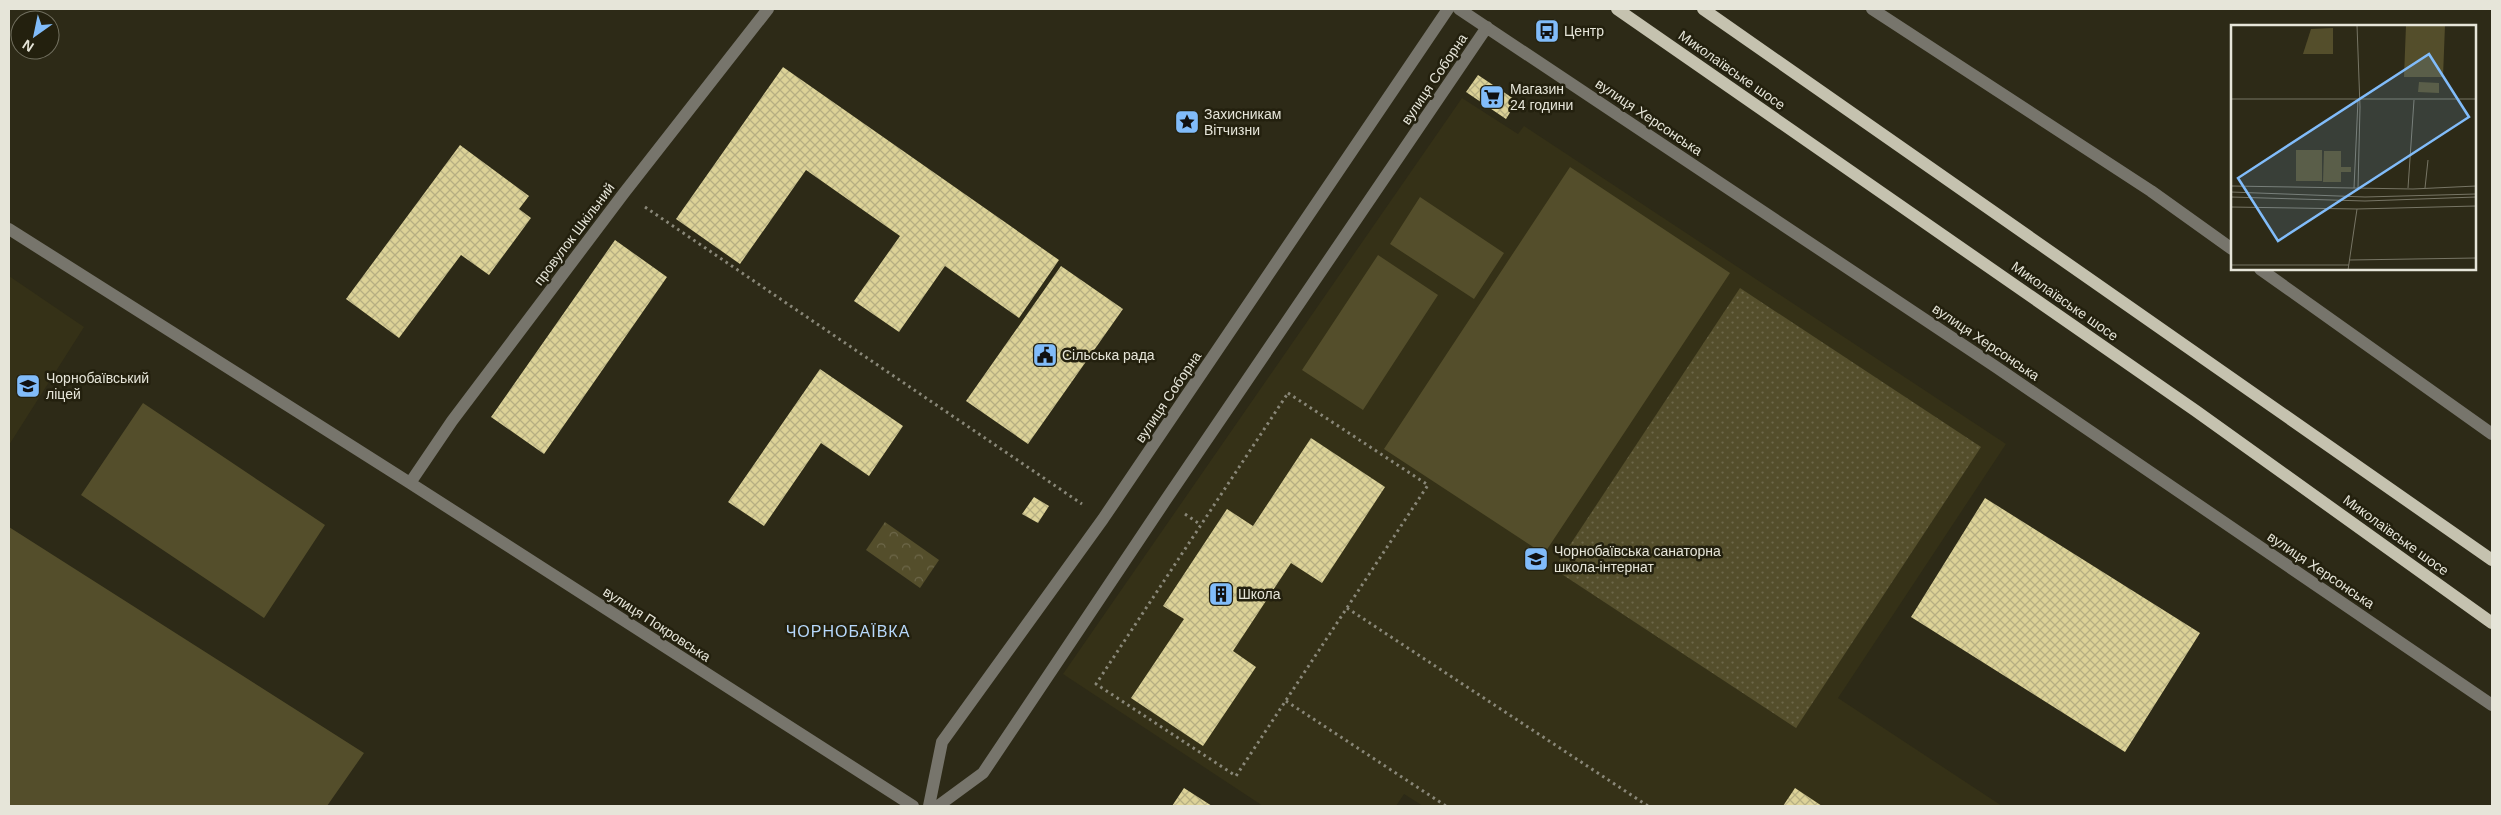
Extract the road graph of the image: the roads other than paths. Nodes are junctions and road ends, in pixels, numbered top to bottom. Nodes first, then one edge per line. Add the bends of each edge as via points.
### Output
1 (768, 9) edge
2 (1448, 9) edge
3 (1459, 9) edge
4 (1617, 9) edge
5 (1703, 9) edge
6 (1872, 9) edge
7 (1487, 27) junction
8 (9, 229) edge
9 (2231, 248) edge
10 (2261, 270) edge
11 (2492, 434) edge
12 (410, 483) junction
13 (2492, 560) edge
14 (2492, 622) edge
15 (2492, 705) edge
16 (913, 806) edge
17 (929, 806) edge
18 (938, 806) edge

1 - 12 street, провулок Шкільний via 624,193 452,421
2 - 17 street, вулиця Соборна via 1103,519 942,742
3 - 7 street, вулиця Херсонська
4 - 14 main road, Миколаївське шосе via 2196,411
5 - 13 main road
6 - 9 street
7 - 15 street, вулиця Херсонська via 1996,367
7 - 18 street, вулиця Соборна via 983,773
8 - 12 street, вулиця Покровська
10 - 11 street
12 - 16 street, вулиця Покровська

